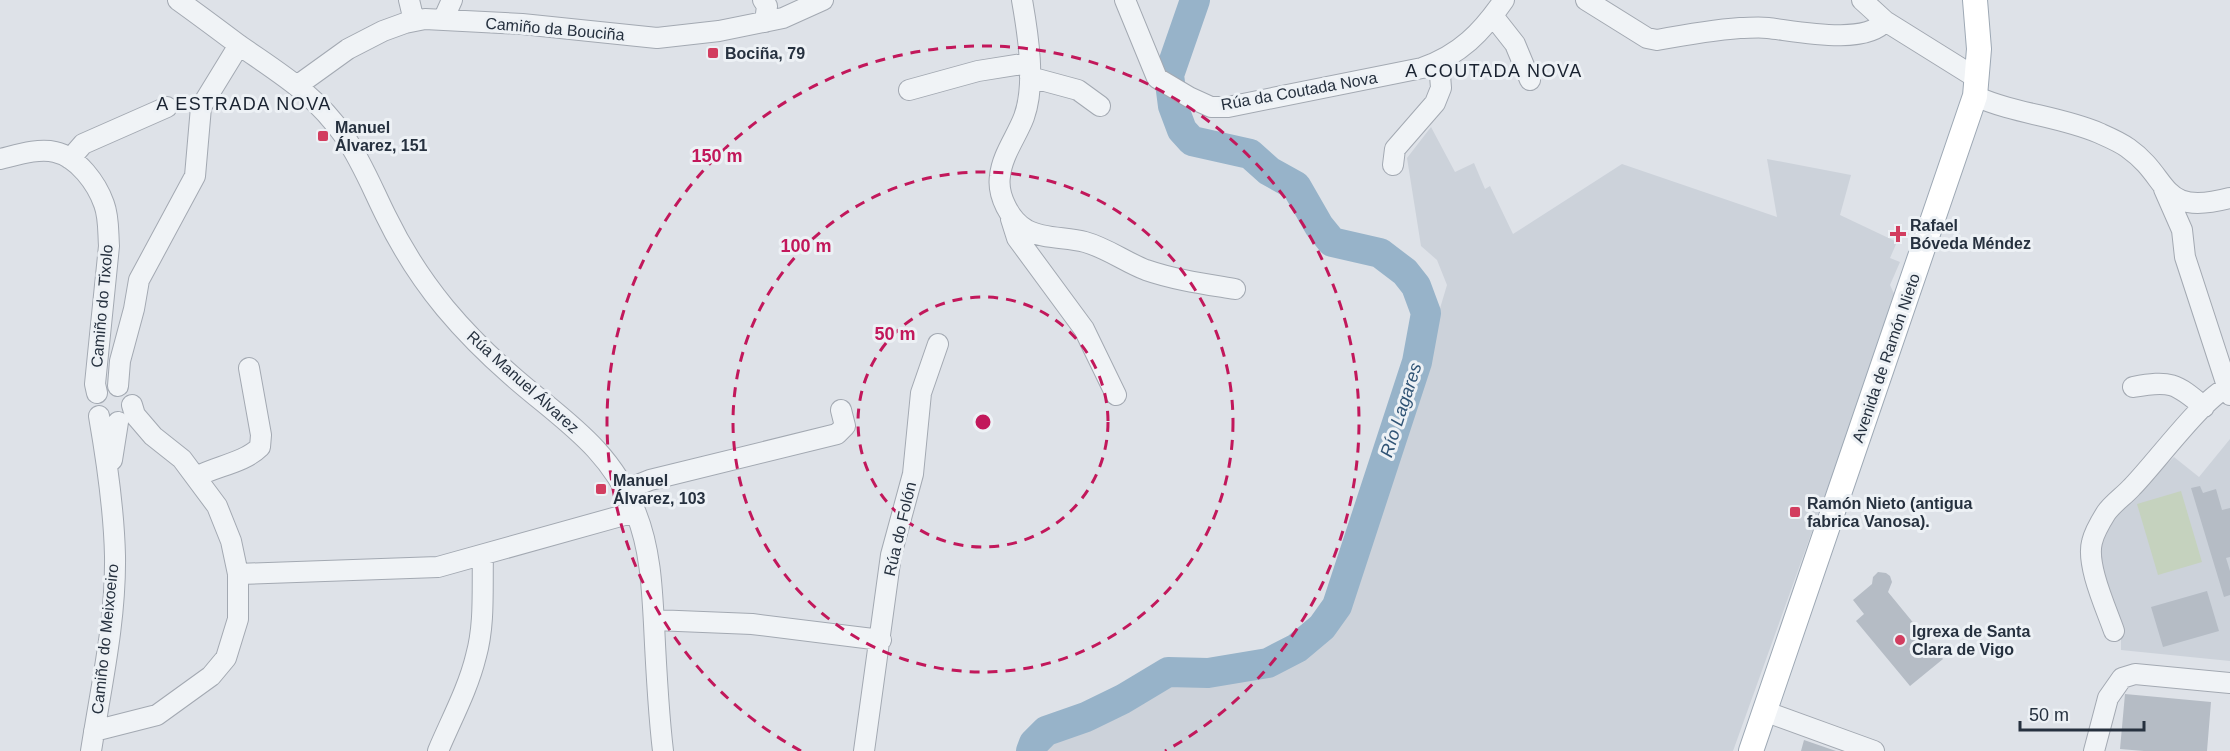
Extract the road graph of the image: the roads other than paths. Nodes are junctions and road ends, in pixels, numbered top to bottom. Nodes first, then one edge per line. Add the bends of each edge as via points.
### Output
1 (178, 0) edge
2 (409, 0) edge
3 (763, 0) edge
4 (823, 0) edge
5 (1022, 0) edge
6 (1125, 0) edge
7 (1586, 0) edge
8 (1862, 0) edge
9 (1975, 0) edge
10 (445, 8) edge
11 (1499, 8) edge
12 (414, 21) junction
13 (1885, 21) junction
14 (765, 22) junction
15 (239, 45) junction
16 (1439, 62) junction
17 (1030, 70) junction
18 (1530, 80) dead end
19 (298, 85) junction
20 (1976, 88) junction
21 (909, 90) dead end
22 (1100, 106) dead end
23 (166, 107) dead end
24 (0, 159) edge
25 (70, 159) junction
26 (1393, 165) dead end
27 (2164, 189) junction
28 (2230, 198) edge
29 (2200, 204) junction
30 (1007, 208) junction
31 (2182, 230) junction
32 (1235, 289) dead end
33 (938, 344) dead end
34 (249, 368) dead end
35 (118, 386) junction
36 (2133, 387) dead end
37 (2228, 388) edge
38 (97, 393) junction
39 (1116, 394) dead end
40 (2204, 406) junction
41 (841, 410) dead end
42 (124, 415) junction
43 (99, 416) junction
44 (109, 474) junction
45 (196, 477) junction
46 (625, 490) junction
47 (635, 512) junction
48 (483, 555) junction
49 (238, 574) junction
50 (654, 620) junction
51 (2114, 631) dead end
52 (881, 640) junction
53 (2230, 683) edge
54 (1764, 711) junction
55 (94, 731) junction
56 (2095, 750) edge
57 (91, 751) edge
58 (438, 751) edge
59 (663, 751) edge
60 (864, 751) edge
61 (1751, 751) edge
62 (1874, 751) edge

1 - 15 street, Rúa Manuel Álvarez
2 - 12 street
3 - 14 street
4 - 14 street, Camiño da Bouciña
5 - 17 street
6 - 16 street, Rúa da Coutada Nova via 1156,78 1211,107 1228,107 1422,69
7 - 13 street via 1647,38 1657,40 1740,28 1854,34 1877,30
8 - 13 street
9 - 20 main road, Avenida de Ramón Nieto via 1979,49
10 - 12 street, Camiño da Bouciña
10 - 14 street, Camiño da Bouciña via 522,24 657,38
11 - 16 street, Rúa da Coutada Nova via 1474,39
11 - 18 street
12 - 19 street, Camiño da Bouciña via 348,49
13 - 20 street
15 - 19 street, Rúa Manuel Álvarez
15 - 35 street via 201,106 195,176 139,280
16 - 26 street via 1441,88 1435,103 1395,149
17 - 21 street via 978,71
17 - 22 street via 1078,90
17 - 30 street via 1025,115 999,177
19 - 46 street, Rúa Manuel Álvarez via 346,138 414,266 445,307 510,374 600,453
20 - 27 street via 2000,107 2099,133 2128,148
20 - 54 main road, Avenida de Ramón Nieto
23 - 25 street via 83,144
24 - 25 street via 33,152 55,152
25 - 38 street, Camiño do Tixolo via 95,187 108,224
27 - 29 street
27 - 31 street
28 - 29 street
29 - 31 street
30 - 32 street via 1028,231 1087,243 1167,277
30 - 39 street via 1017,238 1084,329
31 - 37 street via 2185,257
33 - 52 street, Rúa do Folón via 921,393 913,474 891,555
34 - 45 street via 260,447 253,454
35 - 38 street via 106,386
35 - 42 street via 128,393
36 - 40 street via 2159,382 2176,386
37 - 40 street
38 - 43 street via 94,405
40 - 51 street via 2107,512 2092,542 2095,574
41 - 46 street via 846,426 837,434 650,480
42 - 43 street via 107,422
42 - 44 street, Camiño do Meixoeiro
42 - 45 street, Camiño do Meixoeiro via 135,415
43 - 44 street, Camiño do Meixoeiro
44 - 55 street, Camiño do Meixoeiro via 115,557 111,619
45 - 49 street, Camiño do Meixoeiro via 217,506 231,541
46 - 47 street, Rúa Manuel Álvarez
47 - 48 street
47 - 50 street, Rúa Manuel Álvarez via 645,539
48 - 49 street via 438,567
48 - 58 street via 477,656
49 - 55 street, Camiño do Meixoeiro via 238,619 233,639 226,658 211,676 157,715
50 - 52 street via 752,624
50 - 59 street, Rúa Manuel Álvarez
52 - 60 street, Rúa do Folón
53 - 56 street via 2135,674 2122,678 2108,698
54 - 61 main road, Avenida de Ramón Nieto
54 - 62 street
55 - 57 street, Camiño do Meixoeiro

